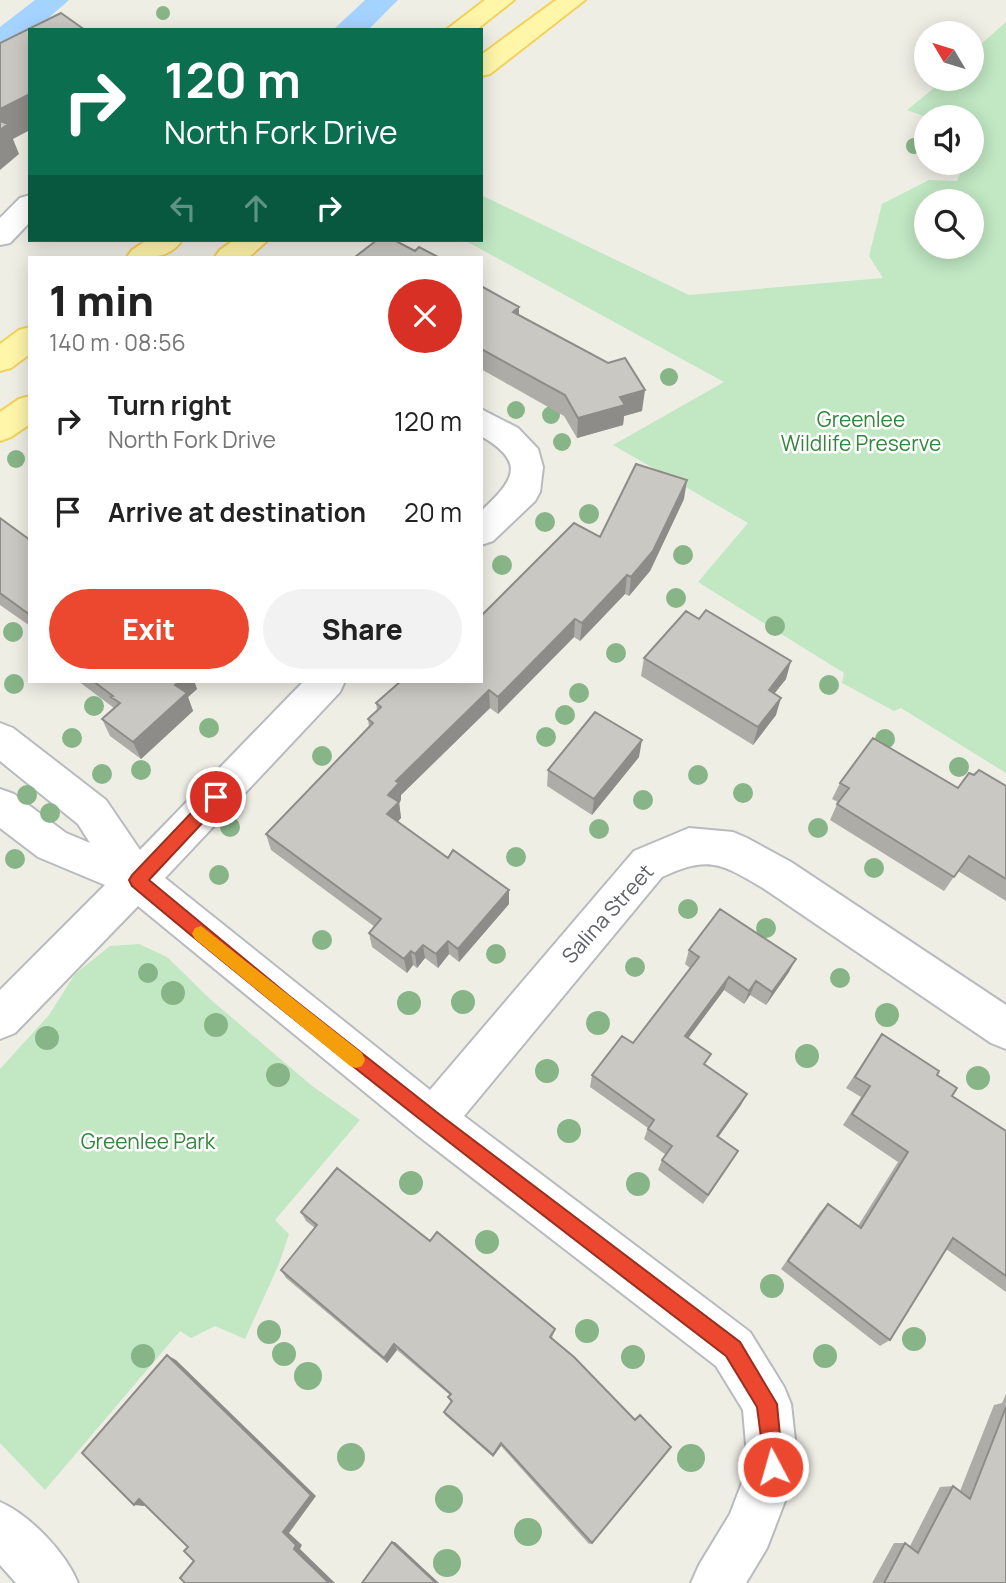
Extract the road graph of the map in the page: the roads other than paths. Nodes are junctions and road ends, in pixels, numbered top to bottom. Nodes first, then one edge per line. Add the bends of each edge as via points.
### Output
1 (501, 0) edge
2 (572, 0) edge
3 (463, 28) edge
4 (483, 67) edge
5 (28, 206) edge
6 (0, 236) edge
7 (164, 242) edge
8 (250, 242) edge
9 (143, 256) edge
10 (231, 256) edge
11 (28, 339) edge
12 (0, 360) edge
13 (28, 408) edge
14 (483, 422) edge
15 (0, 429) edge
16 (483, 530) edge
17 (325, 683) edge
18 (0, 738) edge
19 (0, 806) edge
20 (137, 880) junction
21 (0, 1019) edge
22 (1006, 1029) edge
23 (433, 1120) junction
24 (0, 1528) edge
25 (52, 1583) edge
26 (717, 1583) edge

1 - 3 main road
2 - 4 main road
5 - 6 street
7 - 9 main road
8 - 10 main road
11 - 12 main road
13 - 15 main road
14 - 16 street via 507,436 526,458 527,467 523,492
17 - 20 street
18 - 20 street via 92,812
19 - 20 street via 51,845
20 - 21 street
20 - 23 street
22 - 23 street, Salina Street via 777,875 733,850 689,845 648,864
23 - 26 street via 733,1349 767,1404 773,1467 749,1530
24 - 25 street

